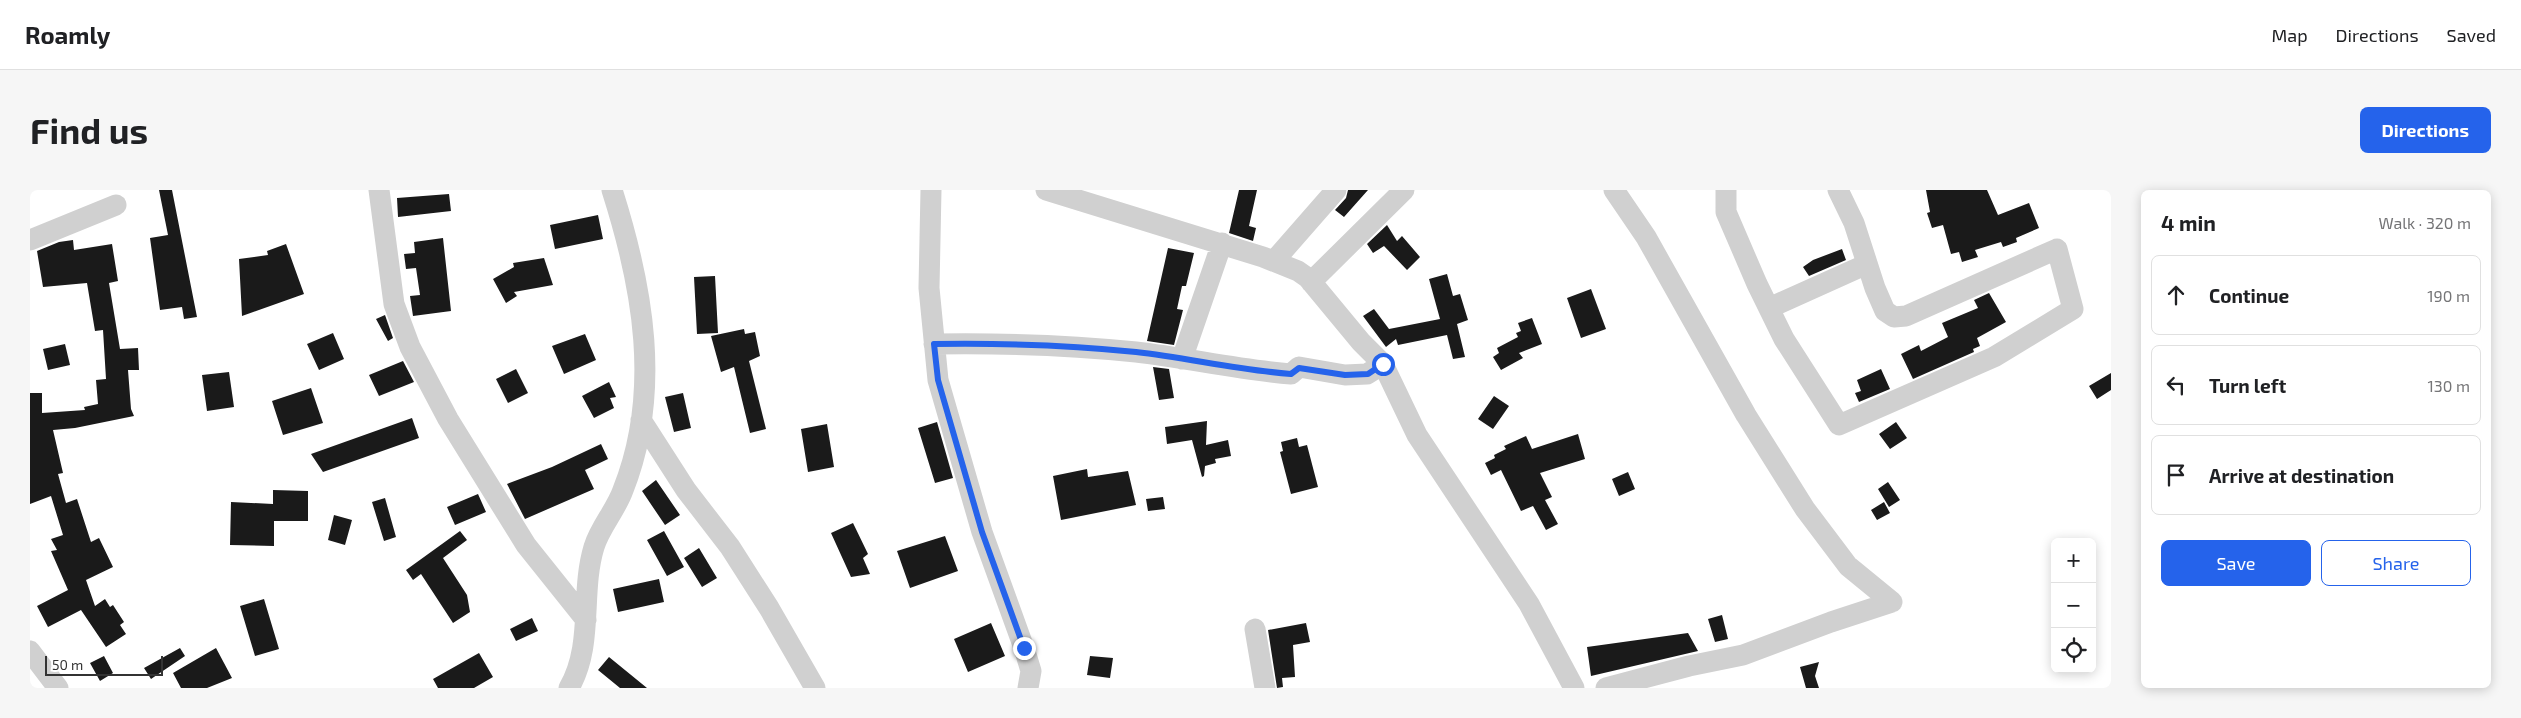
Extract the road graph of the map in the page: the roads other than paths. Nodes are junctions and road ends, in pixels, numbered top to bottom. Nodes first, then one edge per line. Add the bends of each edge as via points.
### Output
1 (379, 190) edge
2 (612, 190) edge
3 (930, 190) edge
4 (1046, 190) edge
5 (1336, 190) edge
6 (1404, 190) edge
7 (1614, 190) edge
8 (1726, 190) edge
9 (1838, 190) edge
10 (116, 205) dead end
11 (30, 240) edge
12 (1222, 243) junction
13 (1274, 261) junction
14 (1867, 264) junction
15 (1311, 282) junction
16 (1769, 308) junction
17 (934, 344) junction
18 (1182, 360) junction
19 (1383, 364) junction
20 (641, 420) junction
21 (586, 620) junction
22 (1255, 630) dead end
23 (30, 651) edge
24 (58, 688) edge
25 (569, 688) edge
26 (815, 688) edge
27 (1028, 688) edge
28 (1265, 688) edge
29 (1574, 688) edge
30 (1606, 688) edge

1 - 21 street via 394,304 410,347 448,418 526,545
2 - 20 street via 628,240 644,329
3 - 17 street via 929,288
4 - 12 street
5 - 13 street
6 - 15 street
7 - 30 street via 1646,237 1746,415 1805,509 1848,566 1892,602 1743,655
8 - 16 street via 1726,212
9 - 14 street via 1854,223
10 - 11 street
12 - 13 street
12 - 18 street
13 - 15 street via 1298,271
14 - 16 street
14 - 16 street via 1884,310 1894,317 1906,316 2057,249 2073,309 1994,358 1839,424 1784,339
15 - 19 street
17 - 18 street via 1015,343 1137,352
17 - 27 street via 938,380 982,532 1031,671
18 - 19 street via 1291,374 1299,368 1345,375 1368,374
19 - 29 street via 1417,435 1529,604
20 - 21 street via 623,491 594,548
20 - 26 street via 686,490 730,547
21 - 25 street via 581,657
22 - 28 street
23 - 24 street

